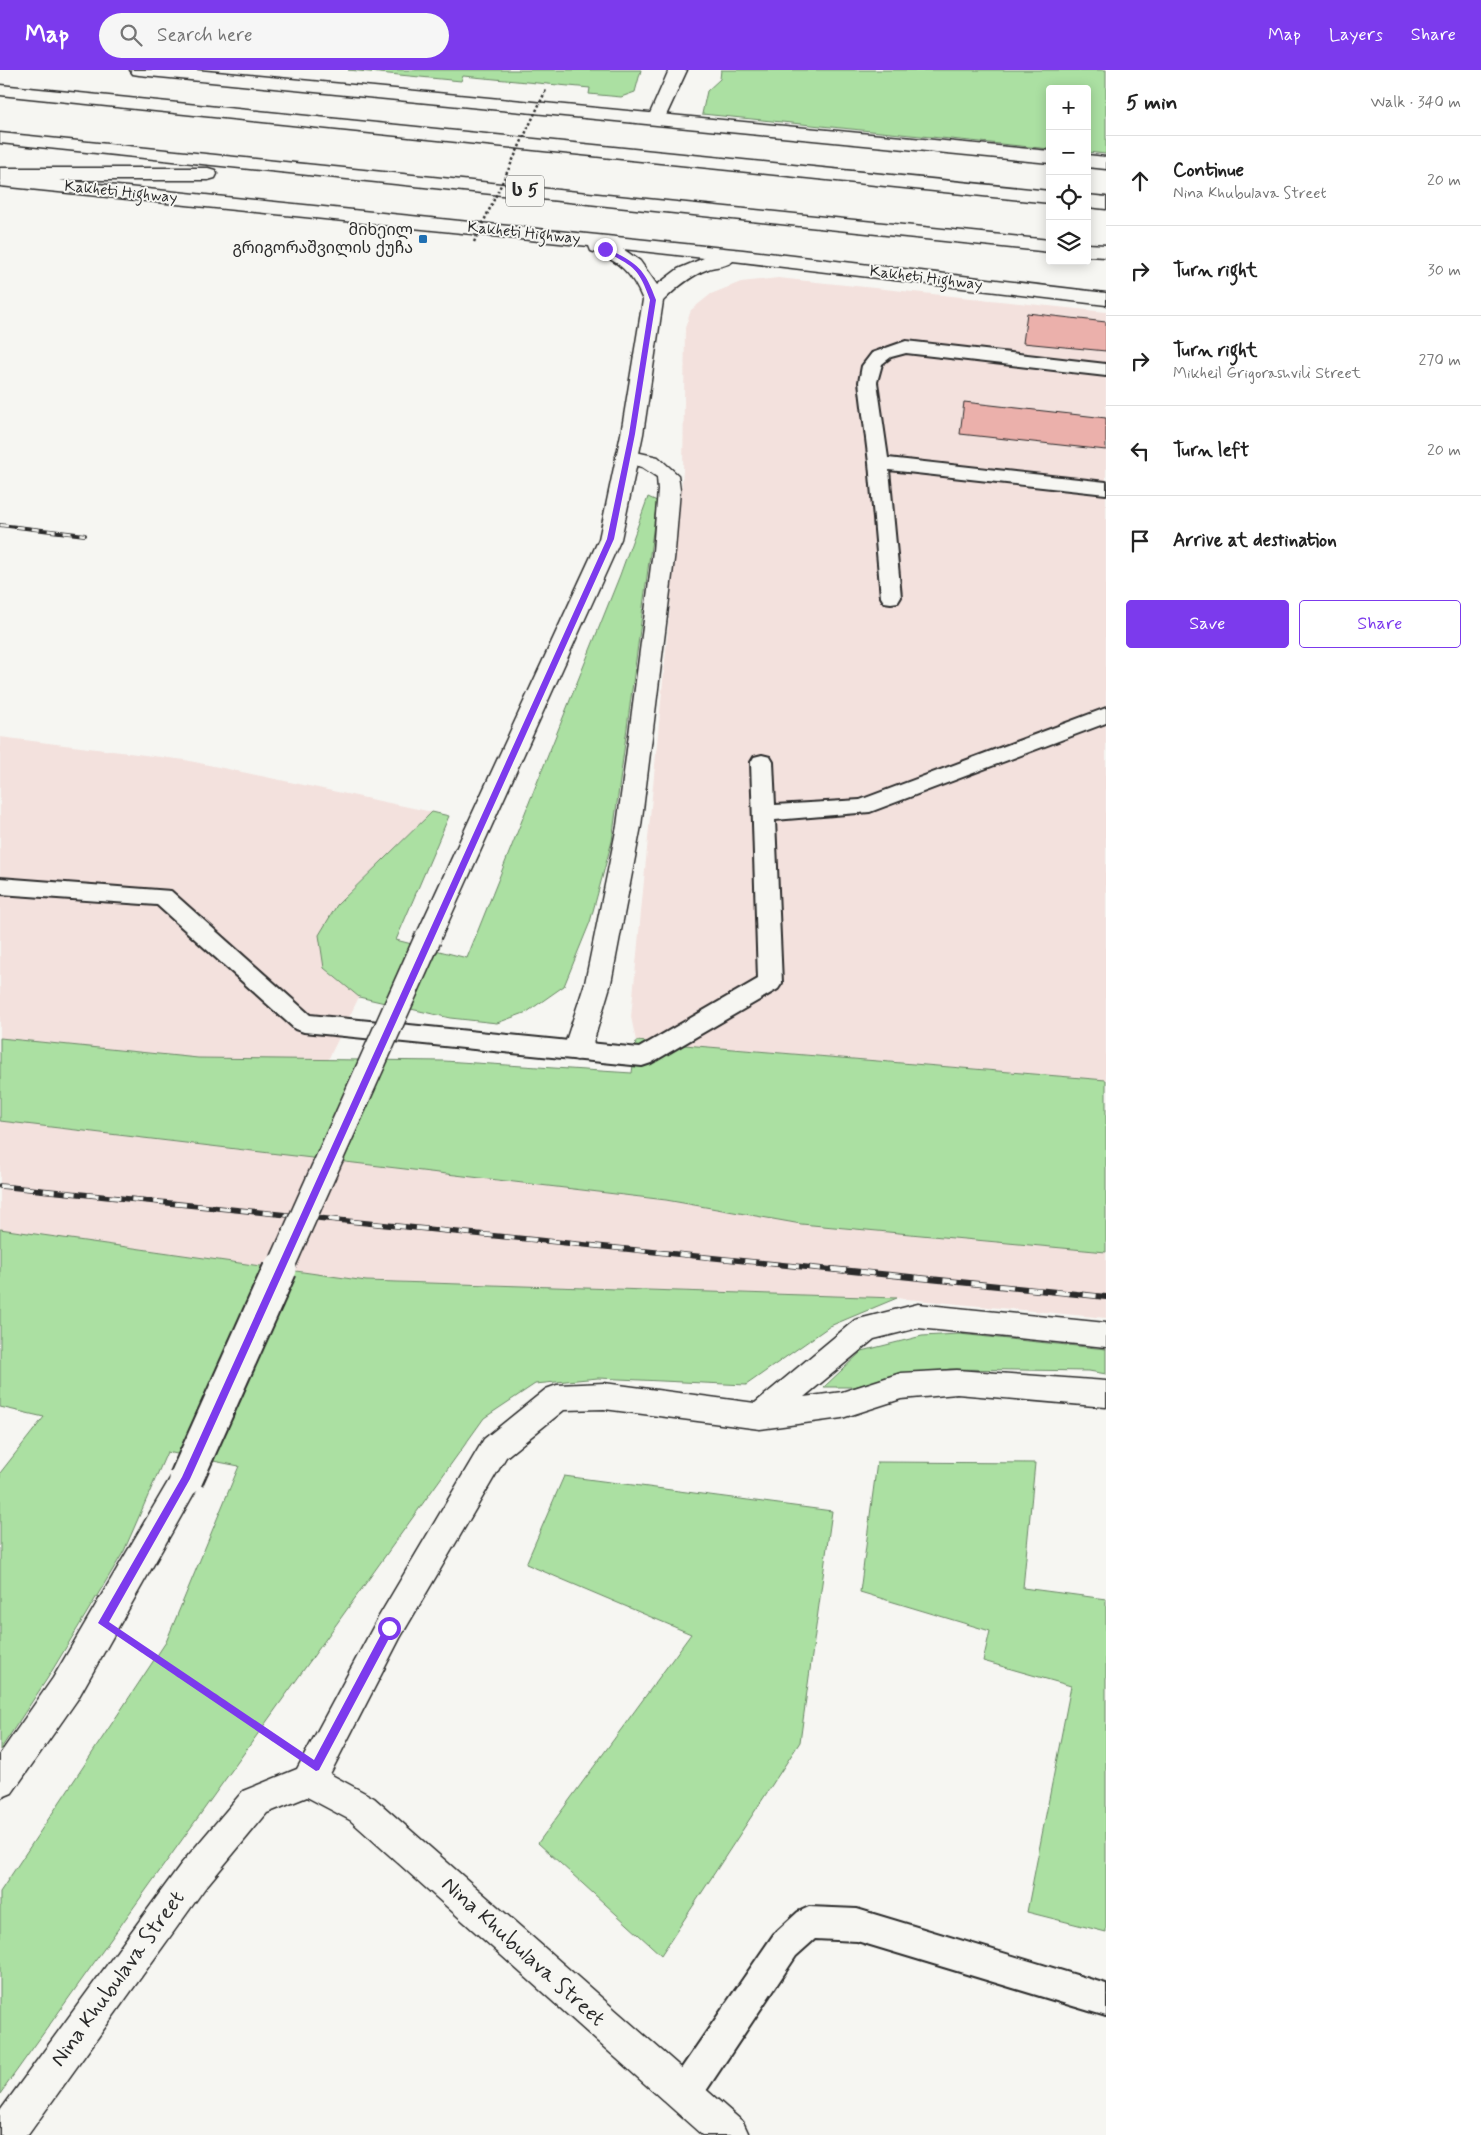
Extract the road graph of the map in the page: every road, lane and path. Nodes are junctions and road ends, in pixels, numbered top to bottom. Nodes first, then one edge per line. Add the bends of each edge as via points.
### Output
1 (139, 70) edge
2 (678, 70) edge
3 (0, 90) edge
4 (546, 90) dead end
5 (657, 118) junction
6 (0, 138) edge
7 (1046, 157) edge
8 (1091, 161) edge
9 (1106, 163) edge
10 (0, 174) edge
11 (366, 175) junction
12 (0, 180) edge
13 (1046, 197) edge
14 (1091, 201) edge
15 (1106, 203) edge
16 (568, 238) junction
17 (474, 242) dead end
18 (1046, 246) edge
19 (1091, 250) edge
20 (1106, 252) edge
21 (744, 256) junction
22 (1106, 299) edge
23 (653, 300) junction
24 (1106, 370) edge
25 (627, 456) junction
26 (879, 463) junction
27 (1106, 488) edge
28 (891, 597) dead end
29 (1106, 715) edge
30 (762, 762) dead end
31 (764, 813) junction
32 (0, 886) edge
33 (577, 1050) junction
34 (1106, 1335) edge
35 (1106, 1394) edge
36 (760, 1416) junction
37 (103, 1623) junction
38 (312, 1773) junction
39 (0, 1782) edge
40 (1106, 2000) edge
41 (684, 2094) junction
42 (5, 2135) edge
43 (730, 2135) edge

1 - 5 main road
2 - 5 main road
3 - 13 main road
4 - 17 path, bridge
5 - 7 main road
6 - 11 main road, ს 5
8 - 9 main road
10 - 11 main road
11 - 18 main road, ს 5
12 - 16 main road, Kakheti Highway
14 - 15 main road
16 - 21 main road, Kakheti Highway
16 - 23 main road via 605,249 636,267
19 - 20 main road
21 - 22 main road, Kakheti Highway
21 - 23 main road via 685,271 670,281
23 - 25 main road
24 - 26 lane via 906,347 889,351 877,357 868,369
25 - 33 main road via 650,462 667,475 669,490 664,551 629,826 598,983
25 - 37 main road, bridge via 610,539 186,1479
26 - 27 lane
26 - 28 lane
29 - 31 lane via 862,807
30 - 31 lane
31 - 33 lane via 770,983 642,1056
32 - 33 lane via 163,897 304,1024
34 - 36 main road via 918,1316 865,1329
35 - 36 main road via 957,1382 900,1386 842,1405
36 - 38 main road via 604,1396 557,1398 495,1448 389,1628
37 - 38 path
37 - 39 main road via 65,1689
38 - 41 main road, Nina Khubulava Street via 362,1809
38 - 42 main road, Nina Khubulava Street via 255,1802 193,1876
40 - 41 lane via 856,1925 809,1924 785,1945
41 - 43 main road, Nina Khubulava Street

